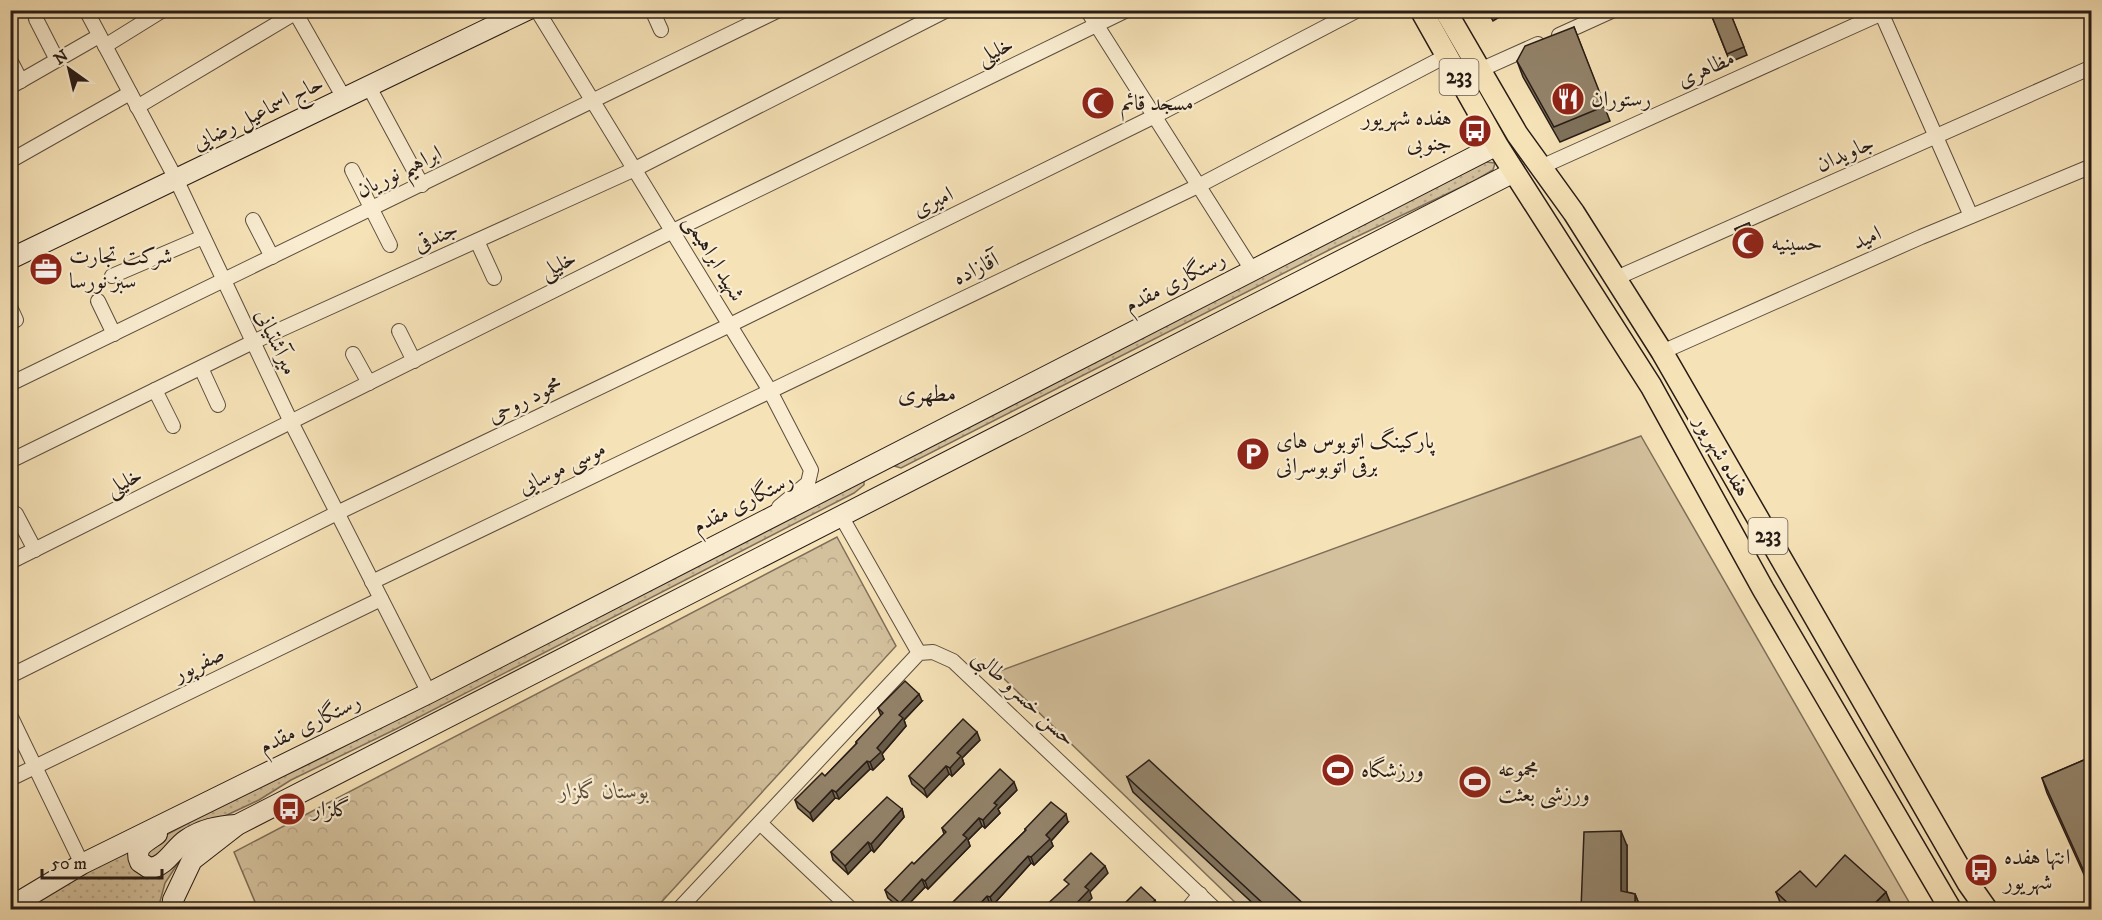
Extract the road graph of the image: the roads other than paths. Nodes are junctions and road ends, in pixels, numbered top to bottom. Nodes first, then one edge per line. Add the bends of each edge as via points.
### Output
1 (86, 10) edge
2 (163, 10) edge
3 (527, 10) edge
4 (537, 10) edge
5 (652, 10) edge
6 (779, 10) edge
7 (947, 10) edge
8 (1087, 10) edge
9 (1127, 10) edge
10 (1358, 10) edge
11 (1421, 10) edge
12 (1445, 10) edge
13 (1614, 10) edge
14 (296, 11) edge
15 (1884, 12) edge
16 (36, 19) dead end
17 (1096, 26) junction
18 (662, 30) dead end
19 (102, 41) junction
20 (1448, 55) junction
21 (10, 60) edge
22 (57, 60) junction
23 (2091, 67) edge
24 (1480, 70) junction
25 (16, 84) edge
26 (369, 87) junction
27 (130, 93) junction
28 (344, 98) junction
29 (593, 102) junction
30 (137, 107) junction
31 (1155, 116) junction
32 (1517, 134) junction
33 (1936, 137) junction
34 (1497, 145) junction
35 (10, 160) edge
36 (1539, 164) junction
37 (2091, 166) edge
38 (635, 169) junction
39 (352, 170) dead end
40 (1514, 172) junction
41 (176, 179) junction
42 (422, 185) junction
43 (1200, 185) junction
44 (373, 208) junction
45 (1971, 216) junction
46 (253, 220) dead end
47 (673, 231) junction
48 (203, 237) junction
49 (477, 241) junction
50 (390, 245) dead end
51 (272, 257) junction
52 (10, 259) edge
53 (1252, 270) junction
54 (112, 276) dead end
55 (494, 278) dead end
56 (1614, 279) junction
57 (224, 280) junction
58 (98, 301) dead end
59 (10, 307) edge
60 (16, 320) dead end
61 (730, 325) junction
62 (399, 331) dead end
63 (114, 334) junction
64 (254, 342) junction
65 (1662, 352) junction
66 (353, 354) dead end
67 (414, 361) junction
68 (201, 368) junction
69 (369, 383) junction
70 (10, 384) edge
71 (155, 390) junction
72 (770, 392) junction
73 (218, 405) dead end
74 (291, 422) junction
75 (173, 426) dead end
76 (10, 461) edge
77 (869, 466) junction
78 (884, 494) junction
79 (16, 513) dead end
80 (337, 513) junction
81 (841, 516) junction
82 (764, 519) junction
83 (35, 550) junction
84 (10, 562) edge
85 (372, 582) junction
86 (381, 599) junction
87 (919, 653) junction
88 (10, 676) edge
89 (429, 693) junction
90 (10, 715) edge
91 (35, 767) junction
92 (10, 779) edge
93 (201, 804) junction
94 (760, 823) junction
95 (237, 825) junction
96 (82, 864) junction
97 (1200, 894) junction
98 (10, 903) edge
99 (172, 909) edge
100 (678, 909) edge
101 (852, 909) edge
102 (1188, 909) edge
103 (1216, 909) edge
104 (1951, 909) edge
105 (1987, 909) edge

1 - 19 street, میرآشتیانی
2 - 19 street
3 - 26 main road, حاج اسماعیل رضایی
4 - 29 street, شهید ابراهیمی
5 - 18 street
6 - 29 street, ابراهیم نوریان
7 - 38 street, جندقی
8 - 17 street
9 - 17 street, خلیلی
10 - 31 street, امیری
11 - 20 main road, هفده شهریور / 233
12 - 24 main road, هفده شهریور / 233
13 - 24 street
14 - 28 street
14 - 30 street
15 - 33 street
15 - 36 street, مظاهری
16 - 22 street
17 - 31 street
17 - 47 street, خلیلی
19 - 22 street
19 - 27 street, میرآشتیانی
20 - 34 main road, هفده شهریور / 233
20 - 43 street, آقازاده
21 - 25 street
22 - 25 street
23 - 33 street, جاویدان
24 - 32 main road, هفده شهریور / 233
26 - 28 main road, حاج اسماعیل رضایی
26 - 42 street
27 - 30 street, میرآشتیانی
27 - 35 street
28 - 41 main road, حاج اسماعیل رضایی
29 - 38 street, شهید ابراهیمی
29 - 42 street, ابراهیم نوریان
30 - 41 street, میرآشتیانی
31 - 43 street
31 - 61 street, امیری
32 - 34 main road
32 - 36 main road, هفده شهریور / 233
33 - 45 street
33 - 56 street, جاویدان
34 - 40 main road, هفده شهریور / 233
34 - 53 main road, رستگاری مقدم
36 - 40 main road
36 - 56 main road, هفده شهریور / 233
37 - 45 street, امید
38 - 47 street, شهید ابراهیمی
38 - 49 street, جندقی
39 - 44 street
40 - 78 main road
40 - 104 main road, هفده شهریور / 233 via 1651,386 1763,589
41 - 48 street, میرآشتیانی
41 - 52 main road, حاج اسماعیل رضایی
42 - 44 street, ابراهیم نوریان
43 - 53 street
43 - 72 street, آقازاده
44 - 50 street
44 - 51 street, ابراهیم نوریان
45 - 65 street, امید
46 - 51 street
47 - 61 street, شهید ابراهیمی
47 - 67 street, خلیلی
48 - 54 street
48 - 57 street, میرآشتیانی
49 - 55 street
49 - 64 street, جندقی
51 - 57 street, ابراهیم نوریان
53 - 77 main road, رستگاری مقدم
56 - 65 main road, هفده شهریور / 233
57 - 63 street, ابراهیم نوریان
57 - 64 street, میرآشتیانی
58 - 63 street
59 - 60 street
61 - 72 street, شهید ابراهیمی
61 - 80 street, محمود روحی
62 - 67 street
63 - 70 street, ابراهیم نوریان
64 - 68 street, جندقی
64 - 74 street, میرآشتیانی
65 - 105 main road, هفده شهریور / 233 via 1963,874
66 - 69 street
67 - 69 street, خلیلی
68 - 71 street, جندقی
68 - 73 street
69 - 74 street, خلیلی
71 - 75 street
71 - 76 street, جندقی
72 - 82 street, شهید ابراهیمی via 811,476 808,483
72 - 85 street, موسی موسایی
74 - 80 street, میرآشتیانی
74 - 83 street, خلیلی
77 - 78 main road
77 - 82 main road, رستگاری مقدم
78 - 81 main road
79 - 83 street
80 - 85 street, میرآشتیانی
80 - 88 street, محمود روحی
81 - 87 street
81 - 95 main road
82 - 89 main road, رستگاری مقدم
83 - 84 street, خلیلی
85 - 86 street, میرآشتیانی
86 - 89 street, میرآشتیانی
86 - 91 street, صفرپور
87 - 94 street
87 - 97 street, حسن خسرو طالبی via 933,652 953,661
89 - 93 main road, رستگاری مقدم
90 - 91 street
91 - 92 street, صفرپور
91 - 96 street
93 - 95 main road via 140,846 140,862 154,868 186,840 213,826
93 - 96 main road, رستگاری مقدم
94 - 100 street
94 - 101 street
95 - 99 main road via 192,860
96 - 98 main road, رستگاری مقدم via 22,900
97 - 102 street
97 - 103 street, حسن خسرو طالبی

